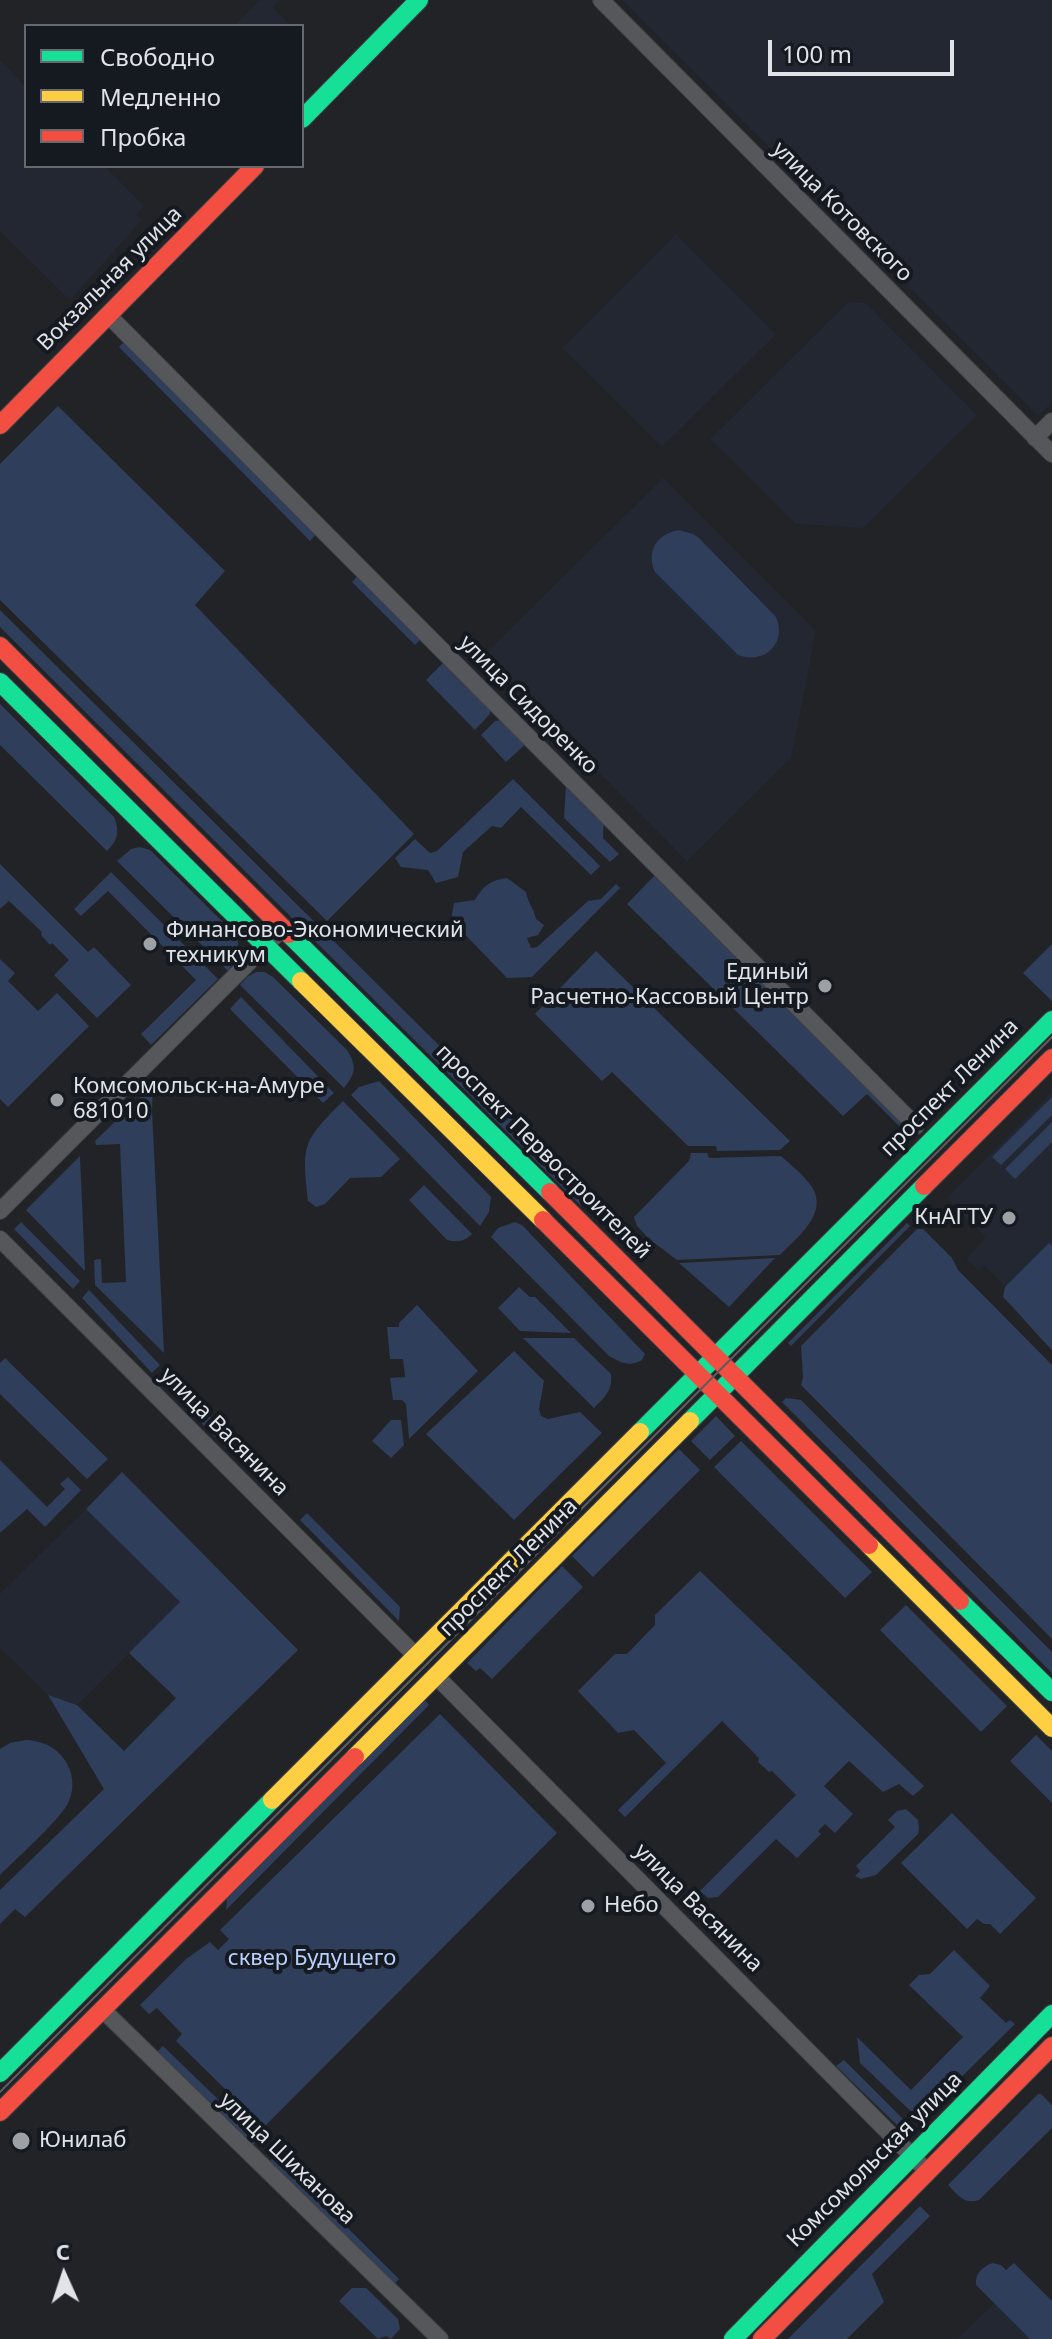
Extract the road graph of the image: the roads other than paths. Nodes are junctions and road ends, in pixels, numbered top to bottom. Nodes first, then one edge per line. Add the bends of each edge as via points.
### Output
1 (419, 0) edge
2 (601, 0) edge
3 (304, 117) edge
4 (253, 168) edge
5 (108, 315) junction
6 (1052, 421) edge
7 (0, 425) edge
8 (1035, 438) junction
9 (1052, 454) edge
10 (0, 646) edge
11 (0, 682) edge
12 (283, 928) junction
13 (265, 946) junction
14 (1052, 1020) edge
15 (1052, 1058) edge
16 (916, 1126) joint
17 (931, 1141) junction
18 (950, 1160) junction
19 (539, 1182) junction
20 (521, 1200) junction
21 (0, 1211) edge
22 (0, 1239) edge
23 (715, 1355) junction
24 (697, 1373) junction
25 (736, 1375) junction
26 (718, 1393) junction
27 (921, 1561) junction
28 (903, 1579) junction
29 (417, 1657) junction
30 (436, 1676) junction
31 (1050, 1690) edge
32 (1031, 1707) junction
33 (1052, 1728) edge
34 (250, 1823) junction
35 (270, 1842) junction
36 (103, 2010) junction
37 (1052, 2014) edge
38 (1052, 2046) edge
39 (0, 2073) edge
40 (0, 2112) edge
41 (913, 2156) junction
42 (927, 2172) junction
43 (440, 2339) edge
44 (733, 2339) edge
45 (762, 2339) edge

1 - 3 main road
2 - 8 street, улица Котовского
4 - 5 main road, Вокзальная улица
5 - 7 main road, Вокзальная улица
5 - 16 street, улица Сидоренко
6 - 8 street
8 - 9 street, улица Котовского
10 - 12 main road, проспект Первостроителей
11 - 13 main road
12 - 13 street
12 - 19 main road, проспект Первостроителей
13 - 20 main road
13 - 21 street
14 - 17 main road, проспект Ленина
15 - 18 main road, проспект Ленина
16 - 17 main road
17 - 18 main road
17 - 23 main road, проспект Ленина
18 - 25 main road, проспект Ленина
19 - 20 main road
19 - 23 main road, проспект Первостроителей
20 - 24 main road
22 - 29 street, улица Васянина
23 - 24 main road, проспект Ленина
23 - 25 main road, проспект Первостроителей
24 - 26 main road
24 - 29 main road, проспект Ленина
25 - 26 main road, проспект Ленина
25 - 27 main road, проспект Первостроителей
26 - 28 main road
26 - 30 main road, проспект Ленина
27 - 28 main road
27 - 31 main road, проспект Первостроителей
28 - 32 main road
29 - 30 main road
29 - 34 main road, проспект Ленина
30 - 35 main road, проспект Ленина
30 - 41 street, улица Васянина
31 - 32 main road
32 - 33 main road
34 - 35 main road
34 - 39 main road, проспект Ленина
35 - 36 main road, проспект Ленина
36 - 40 main road, проспект Ленина
36 - 43 street, улица Шиханова
37 - 41 main road, Комсомольская улица
38 - 42 main road, Комсомольская улица
41 - 42 street, улица Васянина
41 - 44 main road, Комсомольская улица
42 - 45 main road, Комсомольская улица

